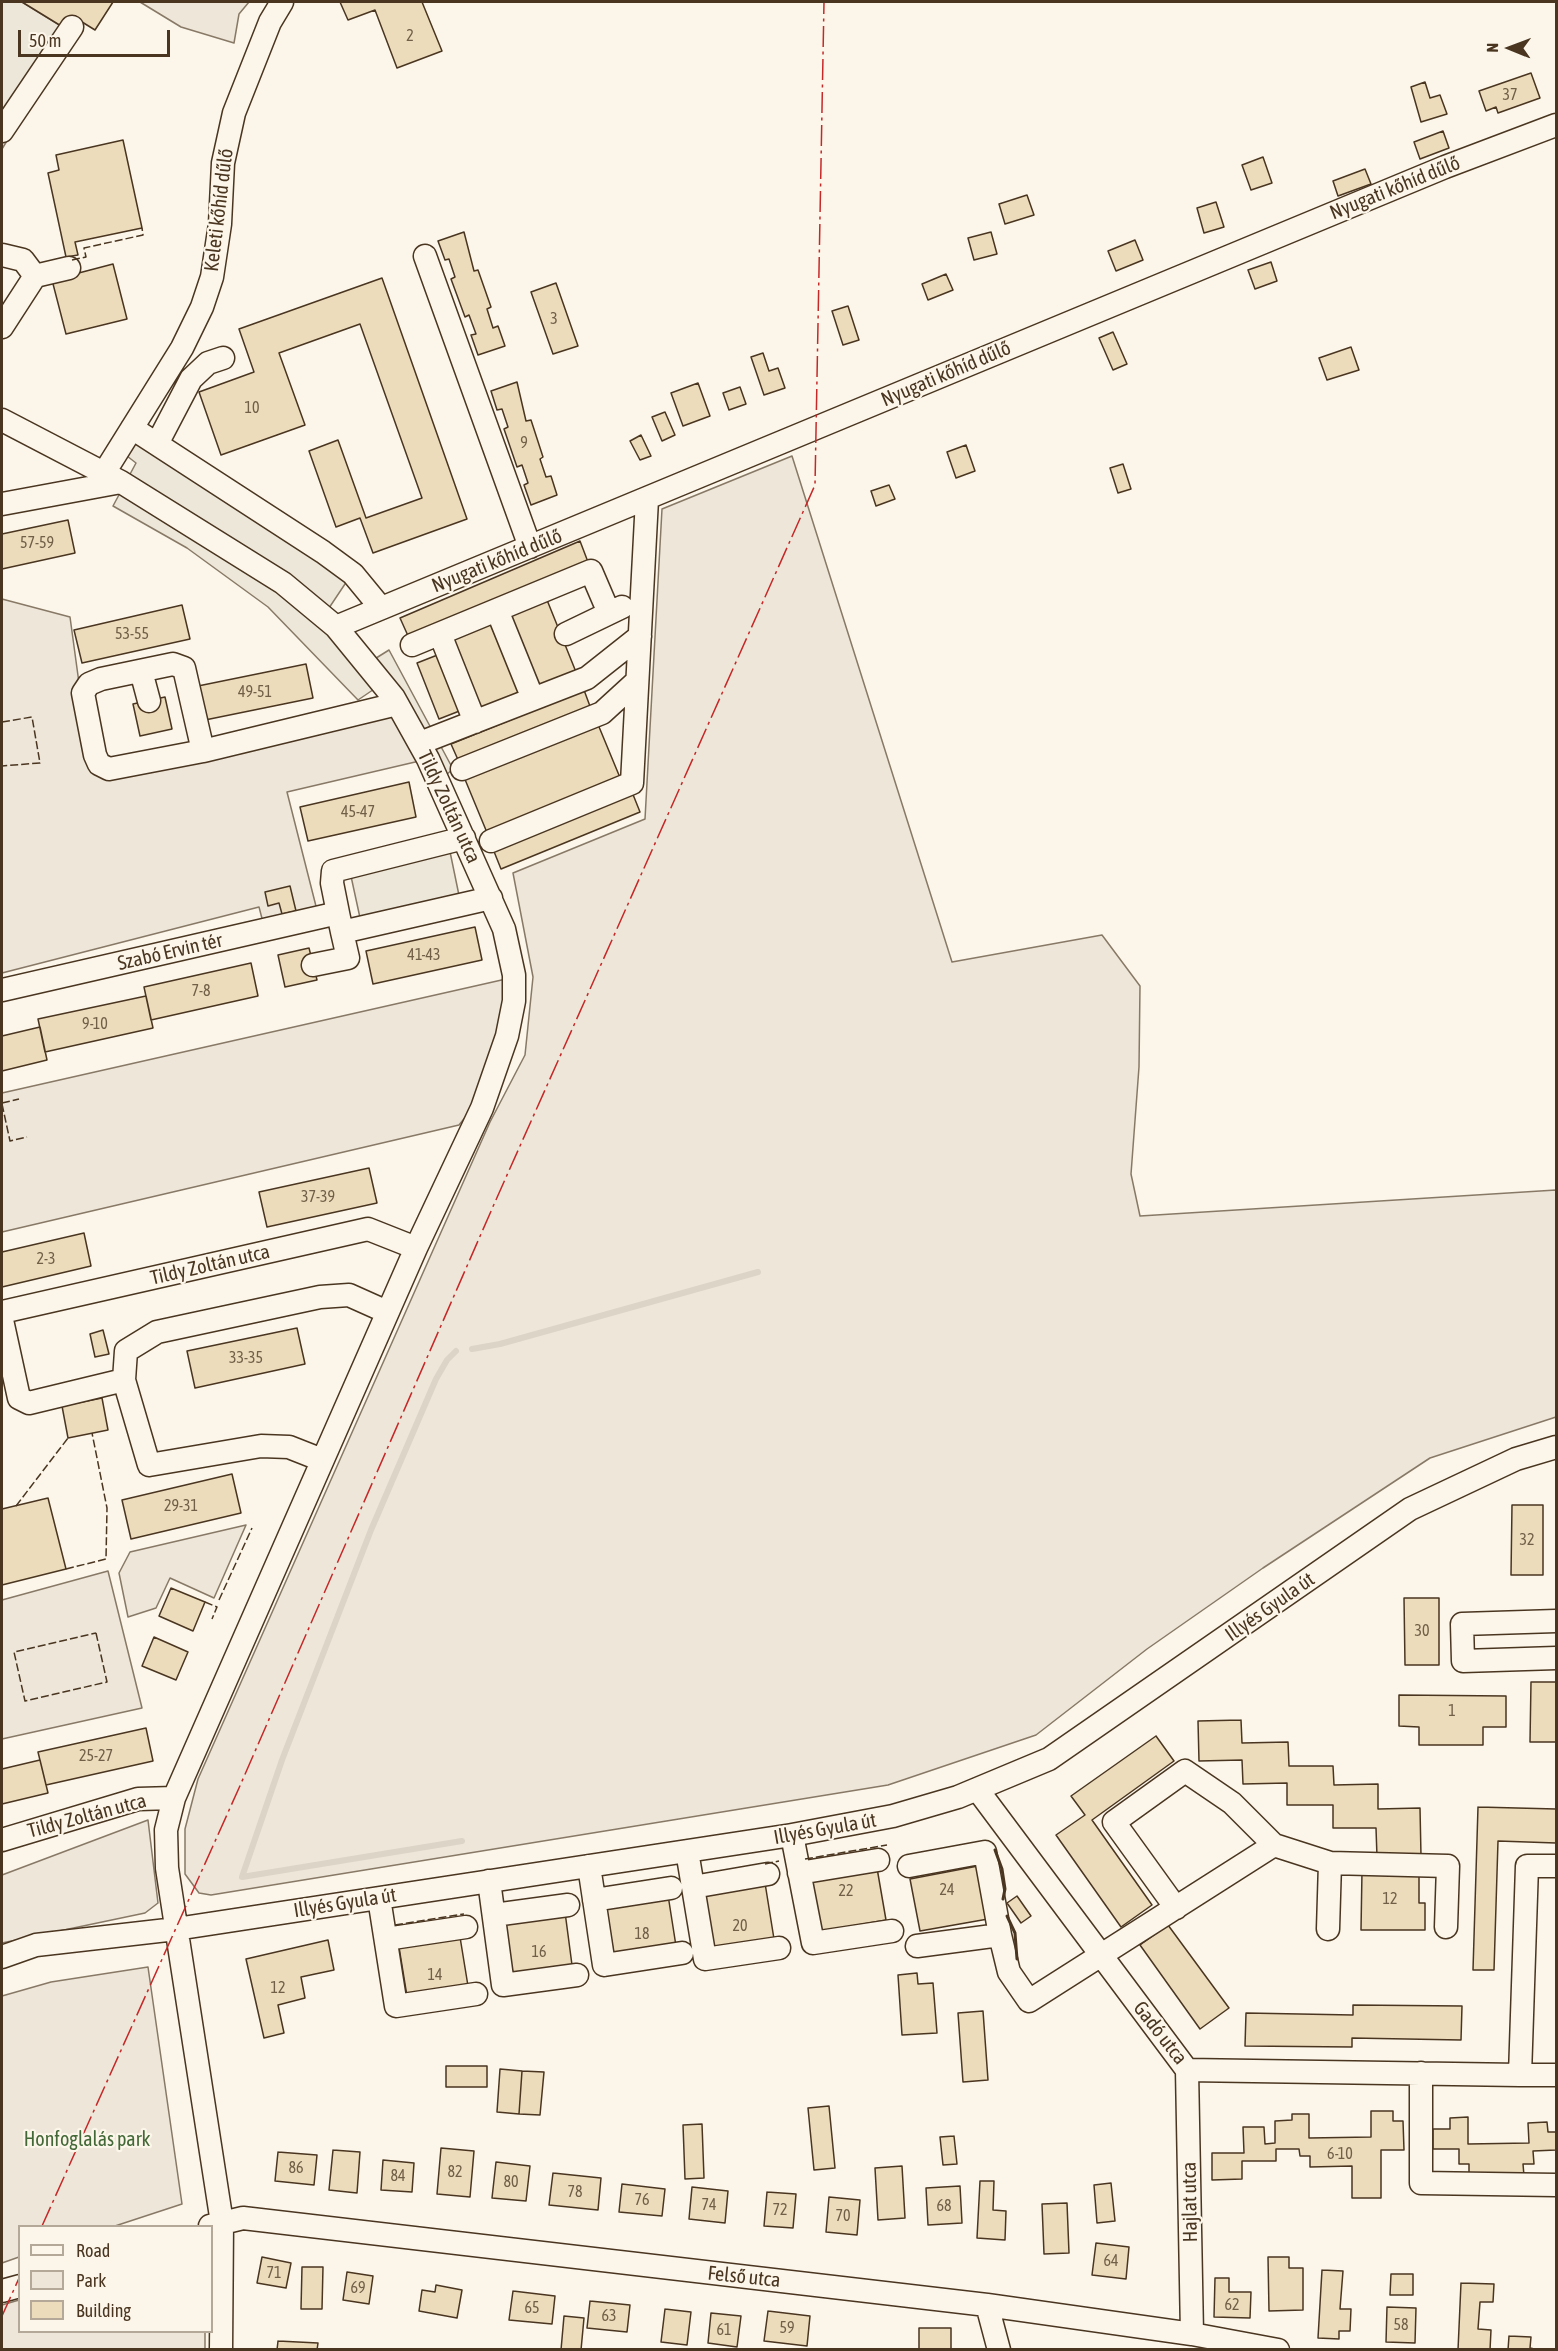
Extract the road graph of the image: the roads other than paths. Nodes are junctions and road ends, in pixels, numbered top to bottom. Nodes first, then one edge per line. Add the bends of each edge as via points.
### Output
1 (282, 2) edge
2 (72, 27) dead end
3 (1557, 125) edge
4 (2, 131) edge
5 (2, 255) edge
6 (425, 256) dead end
7 (69, 268) dead end
8 (35, 276) junction
9 (2, 327) edge
10 (223, 358) dead end
11 (2, 420) edge
12 (132, 428) junction
13 (157, 444) junction
14 (113, 477) junction
15 (647, 499) junction
16 (2, 504) edge
17 (530, 547) junction
18 (642, 597) junction
19 (381, 609) junction
20 (496, 610) junction
21 (609, 613) junction
22 (336, 627) junction
23 (440, 634) junction
24 (566, 634) dead end
25 (640, 636) junction
26 (412, 645) dead end
27 (141, 671) junction
28 (637, 681) junction
29 (533, 699) junction
30 (149, 701) dead end
31 (397, 704) junction
32 (475, 722) junction
33 (420, 743) junction
34 (202, 751) junction
35 (462, 770) dead end
36 (464, 838) junction
37 (491, 841) dead end
38 (491, 898) junction
39 (340, 923) junction
40 (313, 965) dead end
41 (2, 990) edge
42 (416, 1248) junction
43 (2, 1312) edge
44 (387, 1312) junction
45 (2, 1320) edge
46 (124, 1380) junction
47 (1557, 1447) edge
48 (322, 1460) junction
49 (1557, 1621) edge
50 (1557, 1658) edge
51 (977, 1789) junction
52 (174, 1798) junction
53 (792, 1835) junction
54 (2, 1840) edge
55 (1274, 1845) junction
56 (687, 1851) junction
57 (878, 1860) dead end
58 (1330, 1863) junction
59 (589, 1866) junction
60 (909, 1866) dead end
61 (1557, 1866) edge
62 (799, 1873) junction
63 (768, 1874) dead end
64 (489, 1881) junction
65 (682, 1888) junction
66 (379, 1898) junction
67 (594, 1900) junction
68 (568, 1905) dead end
69 (1176, 1908) junction
70 (494, 1915) junction
71 (466, 1927) dead end
72 (1446, 1927) dead end
73 (176, 1929) junction
74 (1329, 1929) dead end
75 (891, 1931) dead end
76 (1000, 1935) junction
77 (386, 1939) junction
78 (917, 1946) dead end
79 (779, 1948) dead end
80 (682, 1953) dead end
81 (1101, 1956) junction
82 (2, 1957) edge
83 (577, 1975) dead end
84 (476, 1994) dead end
85 (1187, 2070) junction
86 (1421, 2073) junction
87 (1520, 2074) junction
88 (1557, 2075) edge
89 (1557, 2185) edge
90 (216, 2225) edge
91 (18, 2287) edge
92 (2, 2291) edge
93 (987, 2305) junction
94 (1192, 2334) junction
95 (221, 2349) edge
96 (999, 2349) edge
97 (1278, 2349) edge

1 - 12 street, Keleti kőhíd dűlő via 270,22 234,113 223,164 212,277 202,307 182,348
2 - 4 street
3 - 15 street, Nyugati kőhíd dűlő via 1445,167
5 - 8 street via 22,260
6 - 17 street
7 - 8 street
8 - 9 street
10 - 13 street via 208,363 191,379
11 - 14 street, Tildy Zoltán utca
12 - 13 street
12 - 14 street, Keleti kőhíd dűlő
13 - 19 street via 331,557 353,574
14 - 16 street
14 - 22 street, Tildy Zoltán utca via 283,583
15 - 17 street, Nyugati kőhíd dűlő
15 - 18 street
17 - 19 street, Nyugati kőhíd dűlő
18 - 21 street
18 - 25 street
19 - 22 street, Nyugati kőhíd dűlő
20 - 21 street via 591,571
20 - 23 street
20 - 29 street
21 - 24 street
22 - 31 street, Tildy Zoltán utca
23 - 26 street
23 - 32 street
25 - 28 street
25 - 29 street via 587,678
27 - 30 street
27 - 34 street via 173,664 184,668
27 - 34 street via 89,684 83,693 99,764 109,769
28 - 35 street via 602,713
28 - 37 street via 632,783
29 - 32 street
31 - 33 street, Tildy Zoltán utca
31 - 34 street
32 - 33 street
33 - 36 street, Tildy Zoltán utca
36 - 38 street, Tildy Zoltán utca
36 - 39 street via 333,871
38 - 39 street, Szabó Ervin tér
38 - 42 street, Tildy Zoltán utca via 504,929 514,975 507,1036 482,1108
39 - 40 street via 348,958
39 - 41 street, Szabó Ervin tér
42 - 43 street, Tildy Zoltán utca via 368,1229
42 - 44 street, Tildy Zoltán utca
44 - 46 street via 349,1295 320,1297 157,1332 126,1351
44 - 48 street, Tildy Zoltán utca
45 - 46 street via 19,1398 29,1403
46 - 48 street via 149,1465 261,1446 289,1448
47 - 51 street, Illyés Gyula út via 1516,1459 1410,1509 1049,1759
48 - 52 street, Tildy Zoltán utca
49 - 50 street via 1462,1624 1463,1661
51 - 53 street, Illyés Gyula út via 893,1816
51 - 81 street, Gadó utca
52 - 54 street, Tildy Zoltán utca via 138,1799
52 - 73 street, Tildy Zoltán utca via 166,1830
53 - 56 street, Illyés Gyula út
53 - 62 street
55 - 58 street
55 - 69 street
55 - 69 street via 1232,1803 1185,1771 1114,1822
56 - 59 street, Illyés Gyula út
56 - 65 street
57 - 62 street
58 - 72 street via 1448,1866
58 - 74 street
59 - 64 street, Illyés Gyula út
59 - 67 street
60 - 76 street via 985,1852
61 - 87 street via 1527,1866
62 - 75 street via 813,1944
63 - 65 street
64 - 66 street, Illyés Gyula út
64 - 70 street
65 - 67 street
65 - 79 street via 705,1959
66 - 73 street, Illyés Gyula út
66 - 77 street
67 - 80 street via 604,1965
68 - 70 street
69 - 81 street
70 - 83 street via 503,1985
71 - 77 street
73 - 82 street, Illyés Gyula út via 36,1945
73 - 90 street, Tildy Zoltán utca
76 - 78 street
76 - 81 street via 1009,1972 1029,2001
77 - 84 street via 396,2006
81 - 85 street, Gadó utca
85 - 86 street, Gadó utca
85 - 94 street, Hajlat utca
86 - 87 street, Gadó utca
86 - 89 street via 1420,2183
87 - 88 street, Gadó utca
90 - 93 street, Felső utca via 243,2218
90 - 95 street, Tildy Zoltán utca
91 - 92 street
93 - 94 street, Felső utca
93 - 96 street
94 - 97 street, Felső utca

